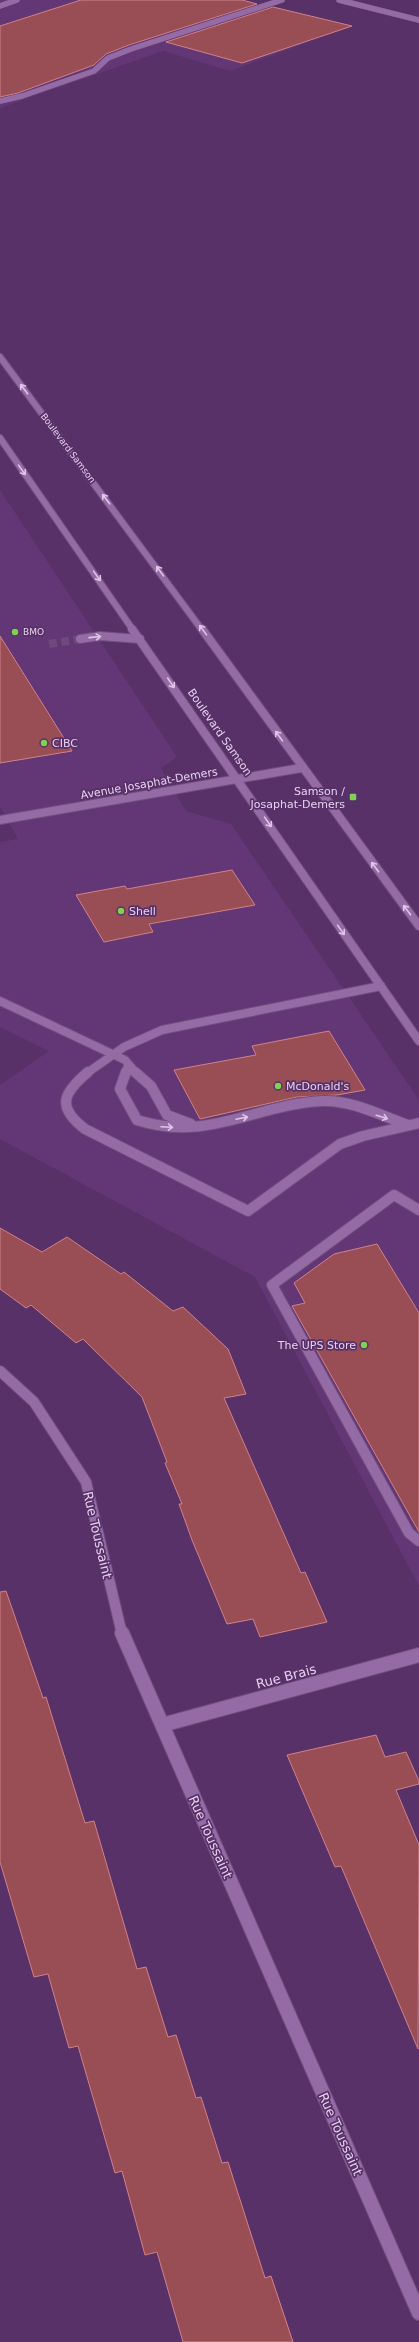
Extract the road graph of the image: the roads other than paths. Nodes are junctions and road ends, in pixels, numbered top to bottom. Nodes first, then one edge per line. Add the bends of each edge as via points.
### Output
1 (17, 0) edge
2 (282, 0) edge
3 (339, 0) edge
4 (0, 6) edge
5 (419, 14) edge
6 (408, 17) junction
7 (419, 20) edge
8 (0, 101) edge
9 (0, 357) edge
10 (0, 438) edge
11 (140, 638) junction
12 (80, 639) tunnel mouth
13 (302, 768) junction
14 (237, 779) junction
15 (0, 820) edge
16 (419, 926) edge
17 (381, 986) junction
18 (0, 1001) edge
19 (419, 1041) edge
20 (113, 1054) junction
21 (128, 1066) junction
22 (419, 1123) edge
23 (408, 1125) junction
24 (204, 1126) junction
25 (419, 1210) edge
26 (0, 1371) edge
27 (419, 1541) edge
28 (419, 1656) edge
29 (162, 1725) junction
30 (419, 2314) edge

1 - 4 street
2 - 8 street via 131,49 108,58 94,71
3 - 6 street
5 - 6 street
6 - 7 street
13 -> 9 street, Boulevard Samson via 140,544
10 -> 11 street, Boulevard Samson
12 -> 11 street via 100,636
11 -> 14 street, Boulevard Samson
13 - 14 street, Avenue Josaphat-Demers
16 -> 13 street, Boulevard Samson
14 - 15 street, Avenue Josaphat-Demers
14 -> 17 street, Boulevard Samson
17 - 19 street, Boulevard Samson
17 - 20 street via 175,1026 140,1038
18 - 20 street
20 - 21 street via 125,1060
20 - 23 street via 71,1086 65,1098 65,1105 71,1119 85,1129 248,1211 340,1144
21 - 24 street via 151,1086 167,1115
21 -> 24 street via 120,1089 137,1120 156,1127
22 - 23 street
24 -> 23 street via 323,1101 351,1106
25 - 27 street via 394,1195 272,1285 408,1533
26 - 29 street, Rue Toussaint via 34,1402 86,1482 119,1626
28 - 29 street, Rue Brais
29 - 30 street, Rue Toussaint

